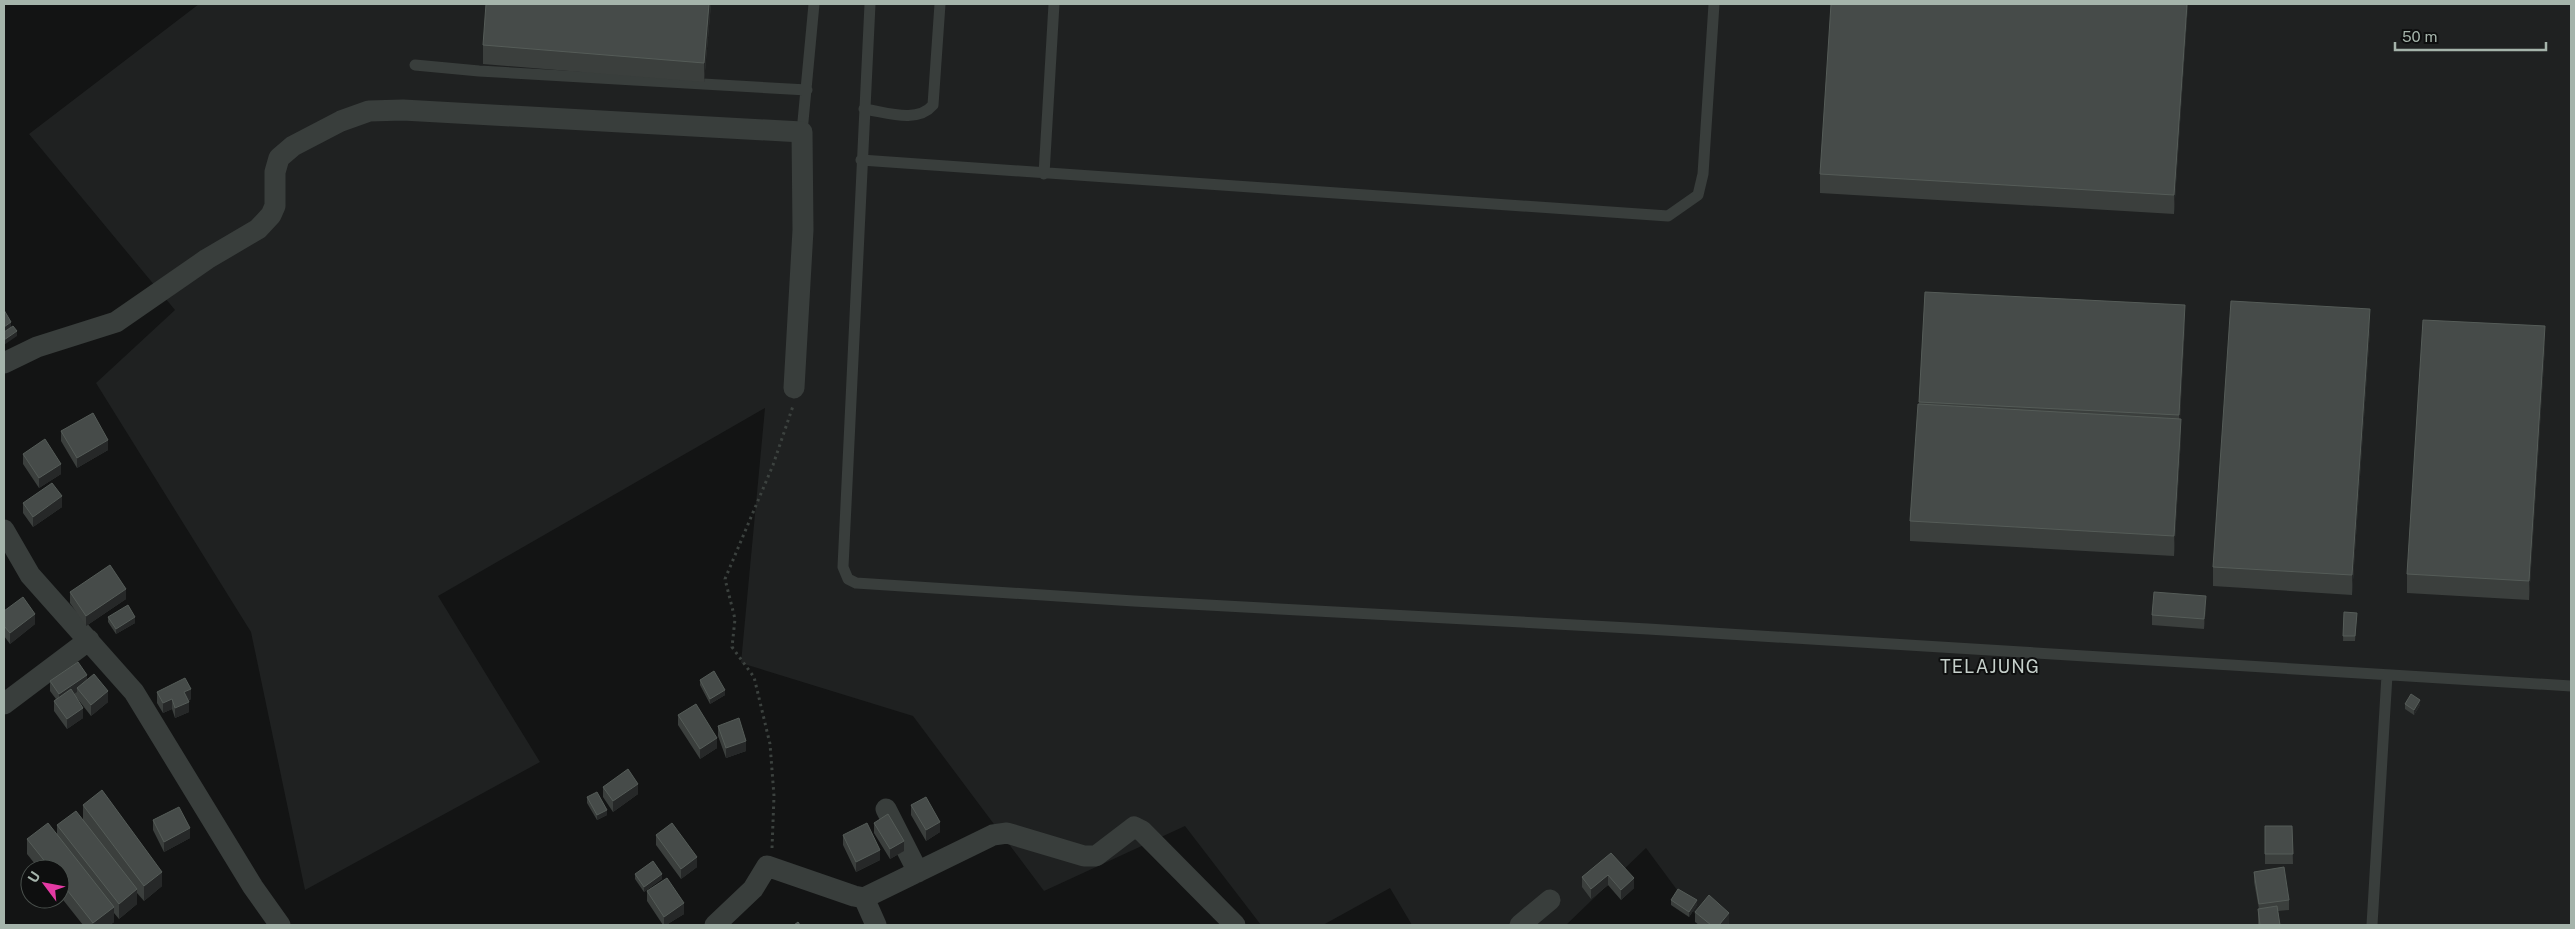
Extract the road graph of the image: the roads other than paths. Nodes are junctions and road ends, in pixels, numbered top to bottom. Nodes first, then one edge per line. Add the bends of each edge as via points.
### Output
1 (814, 4) edge
2 (870, 4) edge
3 (940, 4) edge
4 (1054, 4) edge
5 (1714, 4) edge
6 (415, 65) dead end
7 (807, 90) junction
8 (864, 109) junction
9 (802, 132) junction
10 (861, 160) junction
11 (1044, 174) junction
12 (4, 363) edge
13 (794, 388) road end
14 (4, 530) edge
15 (89, 640) junction
16 (2387, 675) junction
17 (2571, 686) edge
18 (4, 704) edge
19 (886, 808) dead end
20 (918, 872) junction
21 (864, 898) junction
22 (1550, 900) dead end
23 (280, 925) edge
24 (715, 925) edge
25 (876, 925) edge
26 (1235, 925) edge
27 (1520, 925) edge
28 (2372, 925) edge

1 - 7 lane
2 - 8 lane
3 - 8 lane via 933,105 928,112 916,116
4 - 11 lane
5 - 11 lane via 1698,195 1668,216
6 - 7 lane
7 - 9 lane
8 - 10 lane
9 - 12 street via 403,110 369,111 341,121 285,152 276,165 275,206 258,229 116,322 37,347
9 - 13 street via 802,230
10 - 11 lane
10 - 16 lane via 843,567 848,579 856,583
14 - 15 street via 30,576
15 - 18 street
15 - 23 street via 149,714
16 - 17 lane
16 - 28 lane
19 - 20 street
20 - 21 street
20 - 26 street via 993,835 1007,833 1084,856 1096,856 1134,827 1142,831
21 - 24 street via 767,866 753,889
21 - 25 street
22 - 27 street

